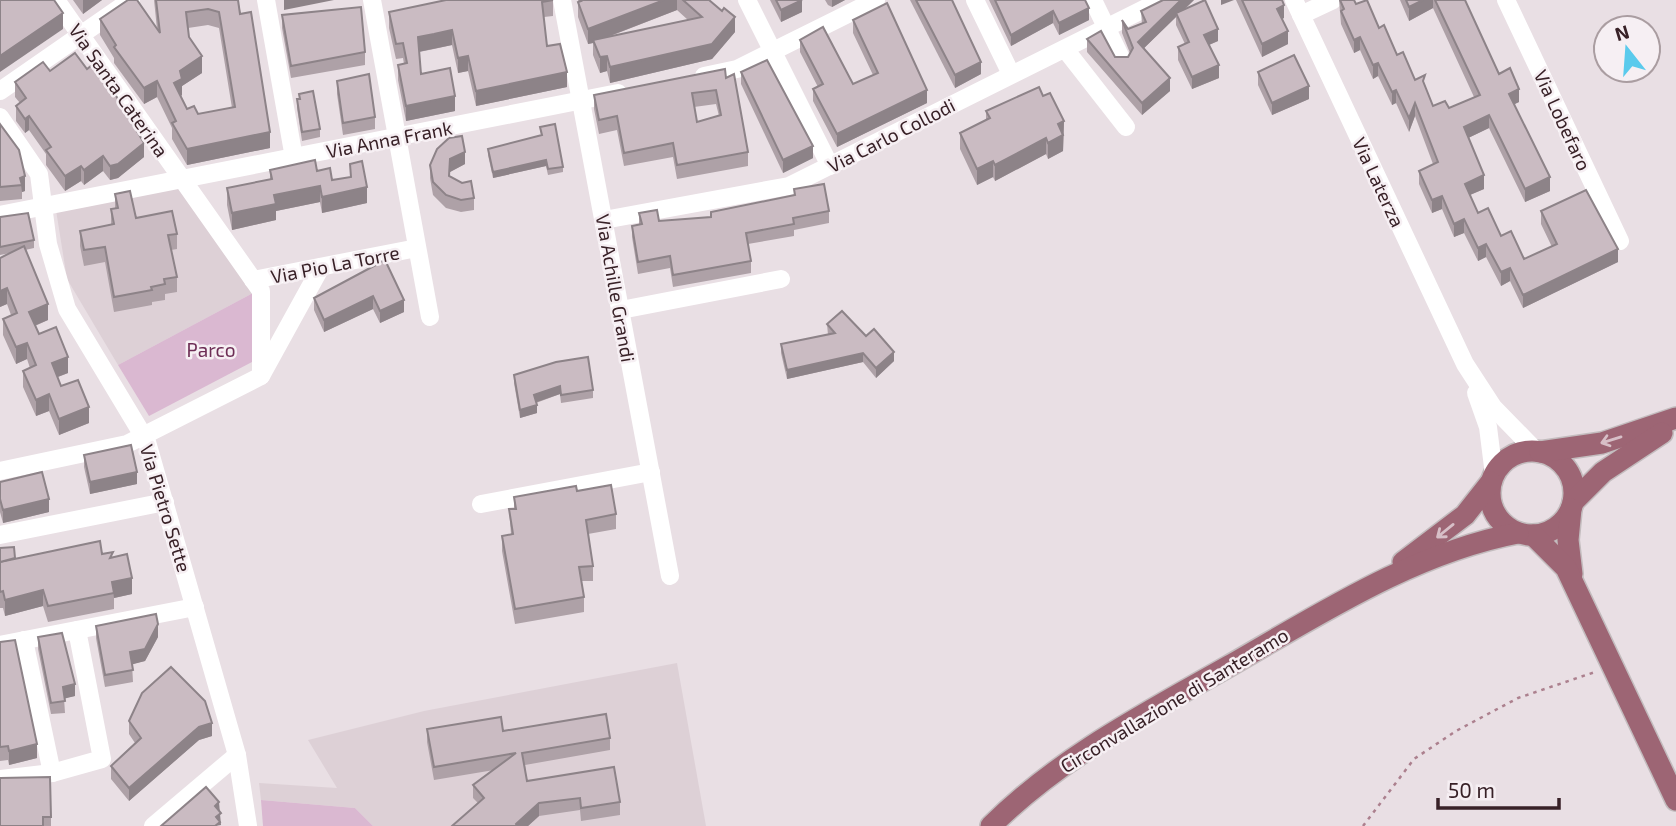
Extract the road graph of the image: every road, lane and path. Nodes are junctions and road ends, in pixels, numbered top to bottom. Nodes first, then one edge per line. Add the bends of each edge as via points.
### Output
1 (56, 0) edge
2 (131, 0) edge
3 (266, 0) edge
4 (372, 0) edge
5 (562, 0) edge
6 (747, 0) edge
7 (876, 0) edge
8 (975, 0) edge
9 (1093, 0) edge
10 (1162, 0) edge
11 (1333, 0) edge
12 (1506, 0) edge
13 (1298, 7) edge
14 (1106, 27) junction
15 (81, 35) junction
16 (1065, 49) junction
17 (774, 51) junction
18 (1122, 60) edge
19 (1011, 74) junction
20 (685, 80) edge
21 (634, 90) edge
22 (0, 91) edge
23 (582, 100) junction
24 (0, 117) edge
25 (1126, 127) dead end
26 (396, 138) junction
27 (294, 158) junction
28 (830, 166) junction
29 (183, 180) junction
30 (43, 208) junction
31 (0, 215) edge
32 (604, 220) junction
33 (1620, 241) dead end
34 (417, 248) junction
35 (321, 267) junction
36 (781, 279) dead end
37 (253, 280) junction
38 (621, 310) junction
39 (430, 317) dead end
40 (1465, 364) junction
41 (261, 376) junction
42 (1676, 418) edge
43 (1676, 425) edge
44 (144, 437) junction
45 (1538, 452) junction
46 (0, 471) edge
47 (650, 472) junction
48 (1492, 478) junction
49 (165, 502) junction
50 (481, 503) dead end
51 (1572, 505) junction
52 (1525, 534) junction
53 (0, 535) edge
54 (670, 576) dead end
55 (1575, 586) junction
56 (1367, 587) junction
57 (195, 607) junction
58 (76, 630) junction
59 (24, 640) junction
60 (0, 645) edge
61 (1612, 667) junction
62 (237, 755) junction
63 (52, 773) junction
64 (1, 775) edge
65 (1676, 800) edge
66 (153, 826) edge
67 (248, 826) edge
68 (991, 826) edge
69 (1363, 826) edge

1 - 15 street, Via Santa Caterina
2 - 15 street
3 - 27 street
4 - 26 street
5 - 23 street, Via Achille Grandi
6 - 17 street
7 - 17 street
8 - 19 street
9 - 14 street
10 - 14 street, Via Carlo Collodi
11 - 13 street
12 - 33 street, Via Lobefaro
13 - 40 street, Via Laterza
14 - 16 street, Via Carlo Collodi
14 - 18 street
15 - 22 street
15 - 29 street, Via Santa Caterina
16 - 19 street, Via Carlo Collodi
16 - 25 street
17 - 20 street via 737,69
17 - 28 street
19 - 28 street, Via Carlo Collodi
21 - 23 street, Via Anna Frank
23 - 26 street, Via Anna Frank
23 - 32 street, Via Achille Grandi
24 - 30 street, Via Pietro Sette via 39,174
26 - 27 street, Via Anna Frank
26 - 34 street
27 - 29 street, Via Anna Frank
28 - 32 street, Via Carlo Collodi via 789,187
29 - 30 street, Via Anna Frank
29 - 37 street, Via Santa Caterina
30 - 31 street, Via Anna Frank
30 - 44 street, Via Pietro Sette via 67,309
32 - 38 street, Via Achille Grandi
34 - 35 street, Via Pio La Torre
34 - 39 street
35 - 37 street, Via Pio La Torre
35 - 41 street
36 - 38 street
37 - 41 street via 261,291
38 - 47 street, Via Achille Grandi
40 - 45 street via 1493,407
40 - 48 street via 1488,427
41 - 44 street
42 -> 45 main road via 1602,443
43 - 51 main road via 1603,471
44 - 46 street
44 - 49 street, Via Pietro Sette
45 - 48 main road via 1511,457
45 - 51 main road via 1552,456 1570,476
47 - 50 street
47 - 54 street, Via Achille Grandi
48 - 52 main road via 1492,507 1507,527
48 -> 56 main road, Circonvallazione di Santeramo via 1465,515
49 - 53 street
49 - 57 street, Via Pietro Sette
51 - 52 main road via 1556,527
51 - 55 main road via 1568,540
52 - 55 main road via 1561,561
52 - 56 main road, Circonvallazione di Santeramo via 1450,551
55 - 61 main road
56 - 68 main road, Circonvallazione di Santeramo via 1076,756
57 - 58 street
57 - 62 street, Via Pietro Sette
58 - 59 street
58 - 63 street via 103,760
59 - 60 street
59 - 63 street
61 - 65 main road
61 - 69 path via 1518,698 1456,731 1414,759
62 - 66 street
62 - 67 street, Via Pietro Sette
63 - 64 street

